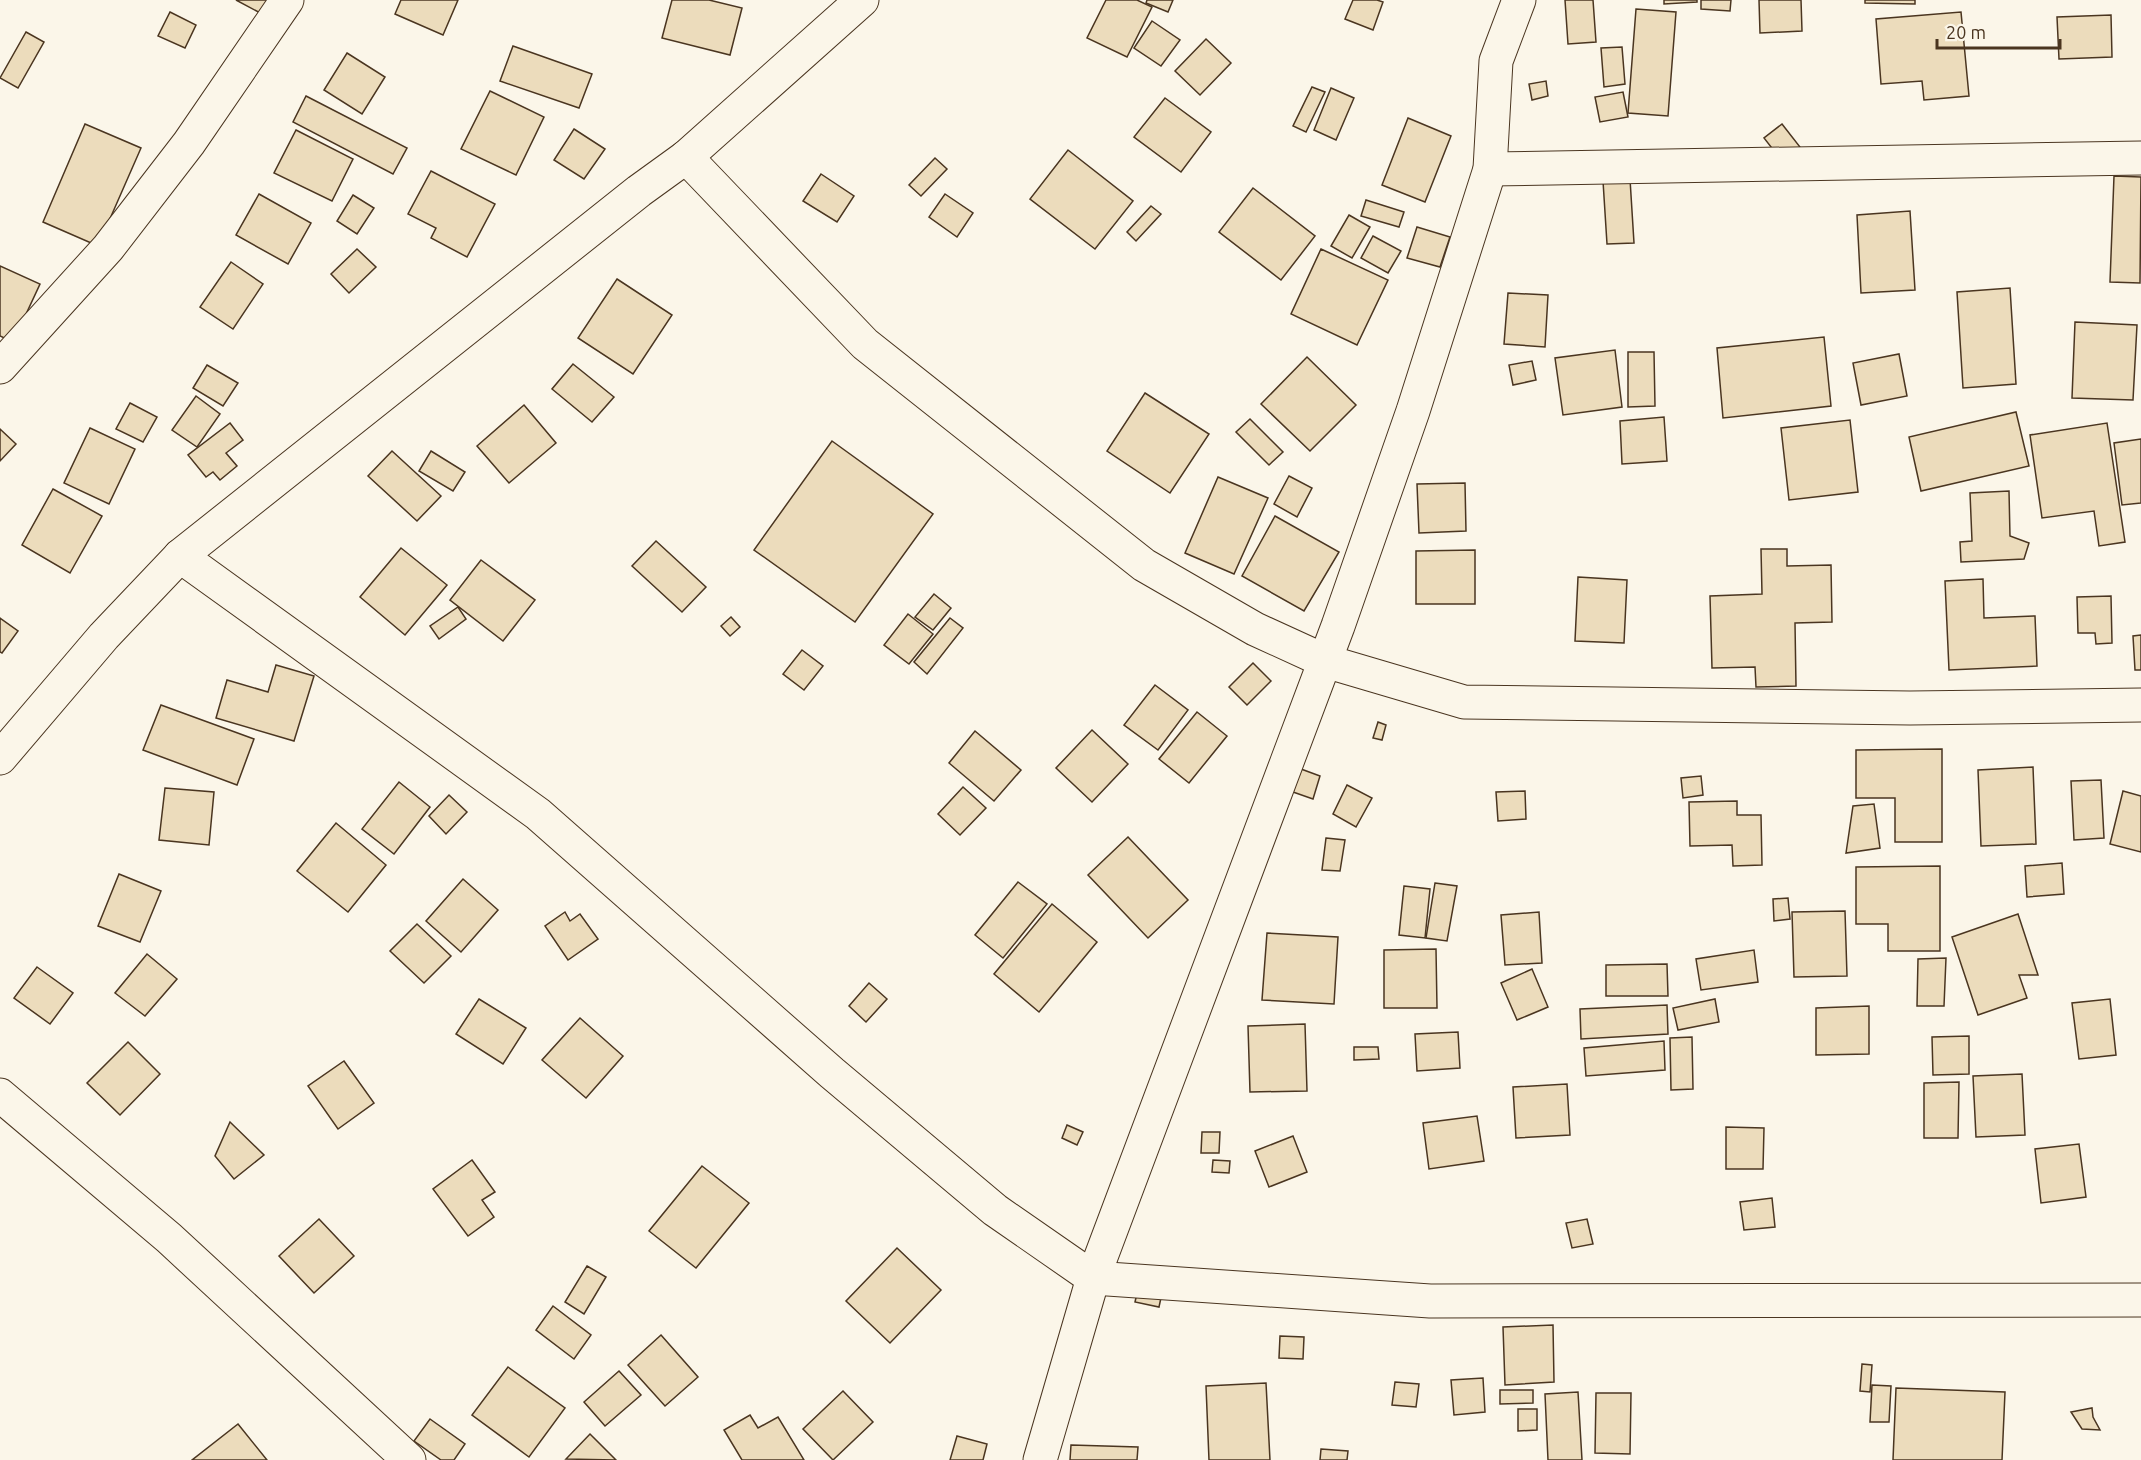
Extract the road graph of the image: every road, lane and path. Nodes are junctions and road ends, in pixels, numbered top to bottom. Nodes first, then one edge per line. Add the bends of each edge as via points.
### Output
1 (287, 0) edge
2 (862, 0) edge
3 (1520, 0) edge
4 (686, 157) junction
5 (2141, 158) edge
6 (1490, 169) junction
7 (0, 368) edge
8 (180, 556) junction
9 (1325, 661) junction
10 (2141, 705) edge
11 (0, 758) edge
12 (0, 1095) edge
13 (1092, 1278) junction
14 (2141, 1300) edge
15 (409, 1460) edge
16 (1041, 1460) edge

1 - 7 street via 189,143 108,248
2 - 4 street
3 - 6 street via 1496,61
4 - 8 street
4 - 9 street via 865,344 1144,565 1256,629
5 - 6 street
6 - 9 street via 1413,411
8 - 11 street via 104,636
8 - 13 street via 538,814 832,1073 986,1202
9 - 10 street via 1464,702 1910,708
9 - 13 street
12 - 15 street via 169,1238
13 - 14 street via 1430,1301
13 - 16 street

